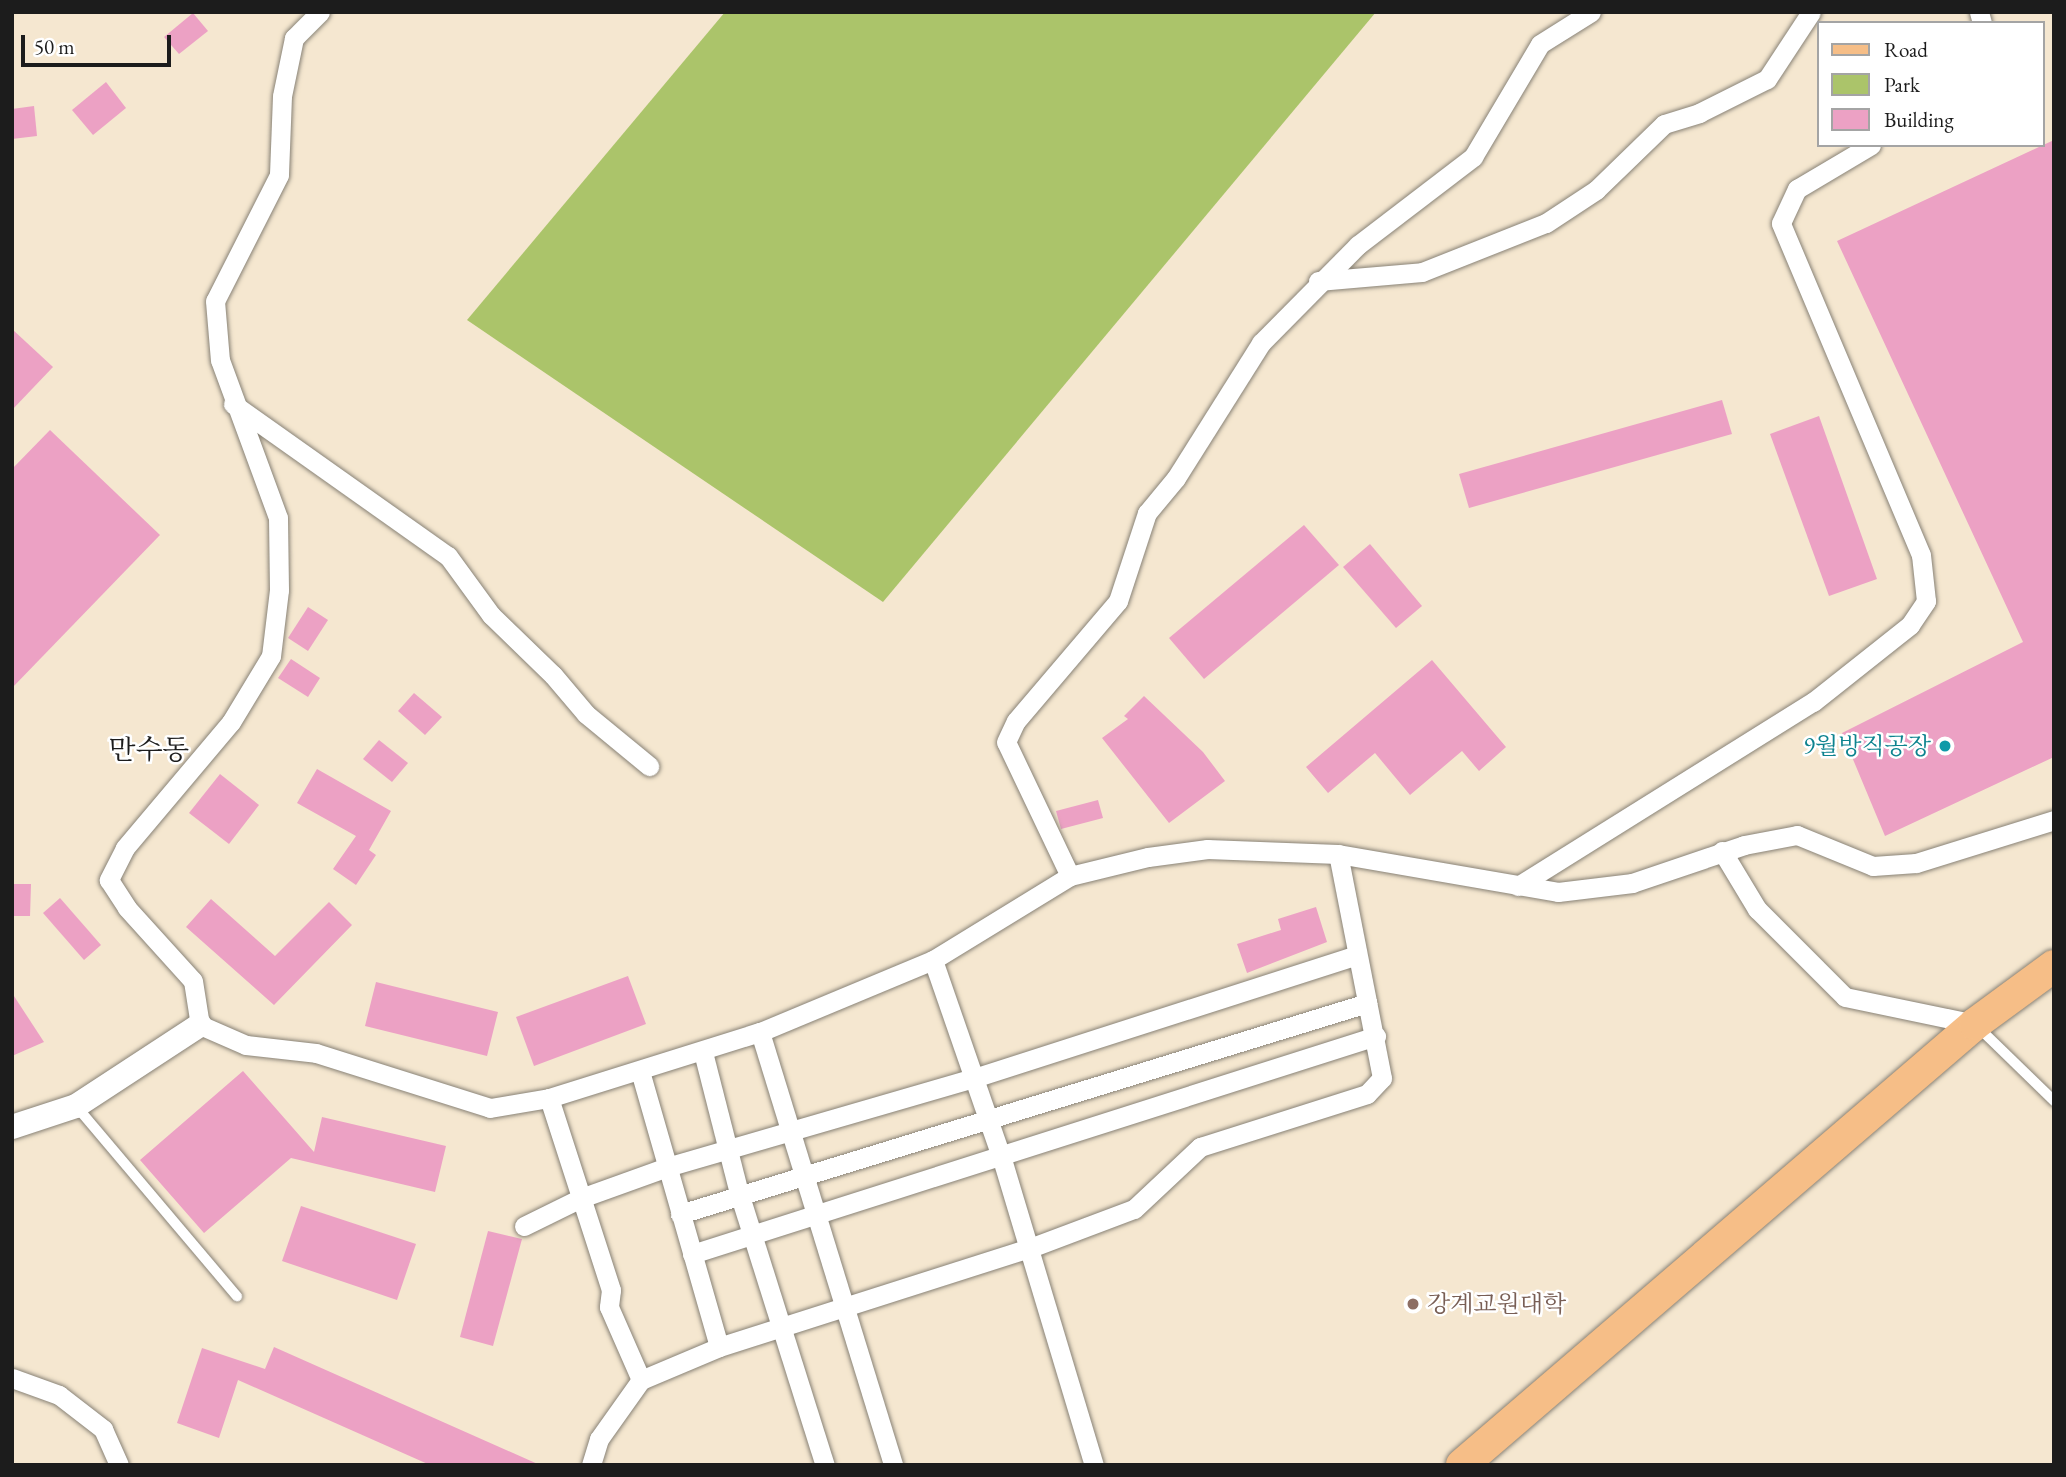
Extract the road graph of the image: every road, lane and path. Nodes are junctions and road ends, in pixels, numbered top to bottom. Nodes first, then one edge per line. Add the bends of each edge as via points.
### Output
1 (320, 12) edge
2 (1591, 12) edge
3 (1811, 12) edge
4 (1868, 147) edge
5 (1318, 281) junction
6 (233, 404) junction
7 (649, 766) dead end
8 (2054, 820) edge
9 (1722, 851) junction
10 (1338, 854) junction
11 (1070, 876) junction
12 (1518, 886) junction
13 (1357, 955) junction
14 (933, 960) junction
15 (2054, 965) edge
16 (1367, 1003) junction
17 (1975, 1024) junction
18 (200, 1025) junction
19 (760, 1032) junction
20 (1376, 1036) junction
21 (702, 1052) junction
22 (640, 1071) junction
23 (974, 1078) junction
24 (549, 1098) junction
25 (2054, 1101) edge
26 (76, 1106) junction
27 (989, 1120) junction
28 (12, 1127) edge
29 (793, 1129) junction
30 (727, 1149) junction
31 (1002, 1159) junction
32 (667, 1167) junction
33 (806, 1176) junction
34 (739, 1193) junction
35 (581, 1198) junction
36 (680, 1214) junction
37 (818, 1216) junction
38 (524, 1226) dead end
39 (755, 1236) junction
40 (1030, 1248) junction
41 (692, 1254) junction
42 (237, 1296) dead end
43 (844, 1309) junction
44 (784, 1328) junction
45 (719, 1347) junction
46 (12, 1378) edge
47 (641, 1380) junction
48 (119, 1465) edge
49 (591, 1465) edge
50 (825, 1465) edge
51 (893, 1465) edge
52 (1094, 1465) edge
53 (1462, 1465) edge

1 - 6 street via 294,38 282,96 279,175 215,301 220,360
2 - 5 street via 1540,44 1473,157
3 - 5 street via 1767,79 1699,113 1664,124 1595,190 1546,223 1423,272
4 - 12 street via 1797,189 1781,223 1921,555 1926,601 1910,625 1814,702
5 - 11 street via 1261,343 1182,468 1147,513 1118,601 1016,722 1006,743
6 - 7 street via 448,556 491,615 553,674 586,714
6 - 18 street via 278,518 279,590 271,656 231,722 125,848 109,880 127,908 192,981
8 - 9 street via 1916,863 1873,866 1797,835
9 - 12 street via 1632,883 1559,892
9 - 17 street via 1757,909 1845,997
10 - 11 street via 1208,849
10 - 12 street
10 - 13 street
11 - 14 street
13 - 16 street
13 - 23 street
14 - 19 street
14 - 23 street
15 - 17 main road
16 - 20 street
16 - 27 street
17 - 25 lane
17 - 53 main road
18 - 24 street via 246,1045 316,1053 490,1108
18 - 26 street
19 - 21 street
19 - 29 street
20 - 31 street
20 - 40 street via 1382,1078 1367,1094 1199,1147 1134,1209
21 - 22 street
21 - 30 street
22 - 24 street
22 - 32 street
23 - 27 street
23 - 29 street
24 - 35 street
26 - 28 street
26 - 42 lane
27 - 31 street
27 - 33 street
29 - 30 street
29 - 33 street
30 - 32 street
30 - 34 street
31 - 37 street
31 - 40 street
32 - 35 street
32 - 36 street
33 - 34 street
33 - 37 street
34 - 36 street
34 - 39 street
35 - 38 street
35 - 47 street via 611,1290 609,1307
36 - 41 street
37 - 39 street
37 - 43 street
39 - 41 street
39 - 44 street
40 - 43 street
40 - 52 street
41 - 45 street
43 - 44 street
43 - 51 street
44 - 45 street
44 - 50 street
45 - 47 street
46 - 48 street via 59,1395 103,1429
47 - 49 street via 599,1439

